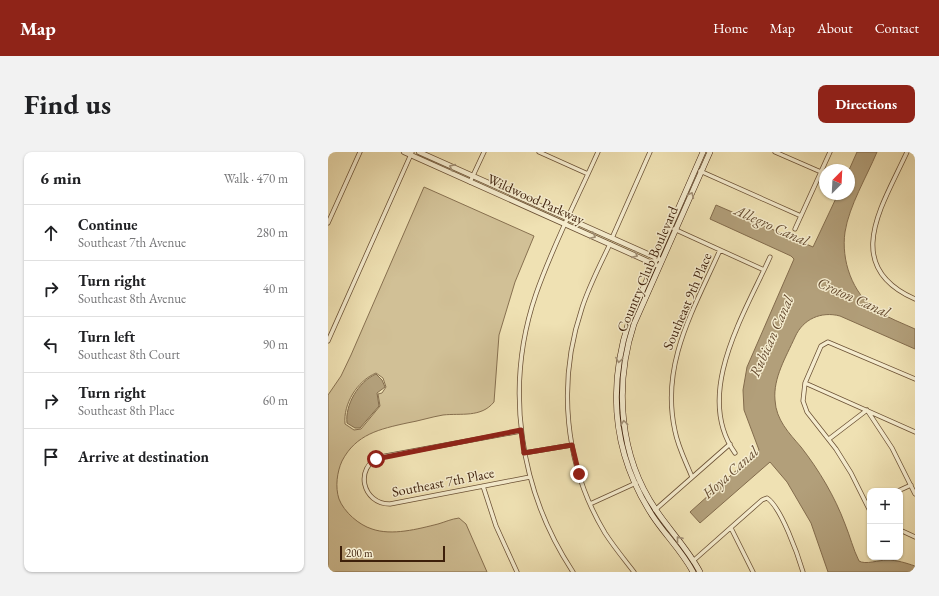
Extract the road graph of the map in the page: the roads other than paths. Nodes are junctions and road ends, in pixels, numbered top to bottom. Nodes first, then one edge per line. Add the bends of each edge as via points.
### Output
1 (360, 152) edge
2 (404, 152) edge
3 (420, 152) edge
4 (484, 152) edge
5 (539, 152) edge
6 (598, 152) edge
7 (650, 152) edge
8 (703, 152) edge
9 (710, 152) edge
10 (775, 152) edge
11 (830, 152) edge
12 (907, 152) edge
13 (411, 154) edge
14 (825, 164) edge
15 (696, 169) junction
16 (819, 171) edge
17 (701, 172) junction
18 (588, 174) junction
19 (473, 176) junction
20 (819, 176) edge
21 (470, 182) junction
22 (801, 216) junction
23 (568, 218) junction
24 (328, 223) edge
25 (566, 224) junction
26 (670, 227) junction
27 (796, 229) dead end
28 (676, 230) junction
29 (612, 238) junction
30 (610, 244) junction
31 (720, 250) junction
32 (770, 257) dead end
33 (656, 258) junction
34 (662, 260) junction
35 (654, 263) junction
36 (660, 266) junction
37 (764, 270) junction
38 (915, 299) edge
39 (328, 341) edge
40 (915, 379) edge
41 (805, 383) junction
42 (867, 410) junction
43 (521, 430) junction
44 (915, 432) edge
45 (829, 439) junction
46 (730, 444) junction
47 (572, 445) junction
48 (524, 453) junction
49 (735, 453) dead end
50 (530, 477) junction
51 (692, 477) junction
52 (640, 481) junction
53 (634, 484) junction
54 (911, 485) junction
55 (483, 486) junction
56 (903, 489) edge
57 (915, 494) edge
58 (867, 501) edge
59 (590, 504) junction
60 (653, 511) junction
61 (731, 528) junction
62 (903, 531) edge
63 (915, 537) edge
64 (691, 562) junction
65 (517, 572) edge
66 (574, 572) edge
67 (634, 572) edge
68 (693, 572) edge
69 (700, 572) edge
70 (753, 572) edge
71 (803, 572) edge

1 - 24 street
2 - 13 street, Wildwood Parkway
19 -> 3 street, Wildwood Parkway
4 - 19 street
5 - 18 street
6 - 18 street
7 - 29 street
8 - 15 main road, Country Club Boulevard
9 - 17 main road, Country Club Boulevard
10 - 16 street
11 - 14 street
12 - 38 street via 874,227 872,242 874,261 881,274 890,285
13 - 21 street, Wildwood Parkway
13 - 39 street
15 - 17 street
15 - 26 main road, Country Club Boulevard
17 - 22 street
28 -> 17 main road, Country Club Boulevard
18 - 23 street
19 - 21 street
19 - 23 street, Wildwood Parkway
20 - 22 street
21 - 25 street, Wildwood Parkway
22 - 27 street
23 - 25 street
23 - 29 street, Wildwood Parkway
25 -> 30 street, Wildwood Parkway
25 - 43 street via 538,288 526,328 520,377
26 - 28 street
26 - 33 main road, Country Club Boulevard
28 - 31 street
28 - 34 main road, Country Club Boulevard
29 - 30 street
29 - 33 street, Wildwood Parkway
30 -> 35 street, Wildwood Parkway
30 - 47 street via 584,302 571,349 567,399
31 - 37 street
31 - 51 street, Southeast 9th Place via 674,359 671,401 675,431
32 - 37 street
33 - 34 street, Wildwood Parkway
33 - 35 main road, Country Club Boulevard
34 - 36 main road, Country Club Boulevard
35 - 36 street, Wildwood Parkway
35 -> 53 main road, Country Club Boulevard via 629,321 620,351 616,382 616,413 620,437
52 -> 36 main road, Country Club Boulevard via 626,432 622,380 632,333
37 - 46 street via 722,370 720,412
40 - 41 street via 827,342 821,346
41 - 42 street
41 - 45 street via 802,396 805,409
42 - 44 street
42 - 45 street
42 - 54 street via 892,448
43 - 48 street
43 - 55 street, Southeast 7th Place via 380,457 367,468 363,481 365,490 375,500 385,504
45 - 58 street
46 - 49 street
46 - 51 street
47 - 48 street
47 - 59 street
48 - 50 street
50 - 55 street, Southeast 7th Place
50 - 66 street via 550,533
51 - 60 street
52 - 53 street
52 - 60 main road, Country Club Boulevard
53 - 59 street
53 - 60 main road, Country Club Boulevard
54 - 56 street
54 - 57 street
55 - 65 street via 496,526
59 - 67 street via 604,532
60 - 64 main road, Country Club Boulevard
61 - 64 street
61 - 70 street
61 - 71 street via 767,498 786,529
62 - 63 street
64 - 68 main road, Country Club Boulevard
64 - 69 main road, Country Club Boulevard

